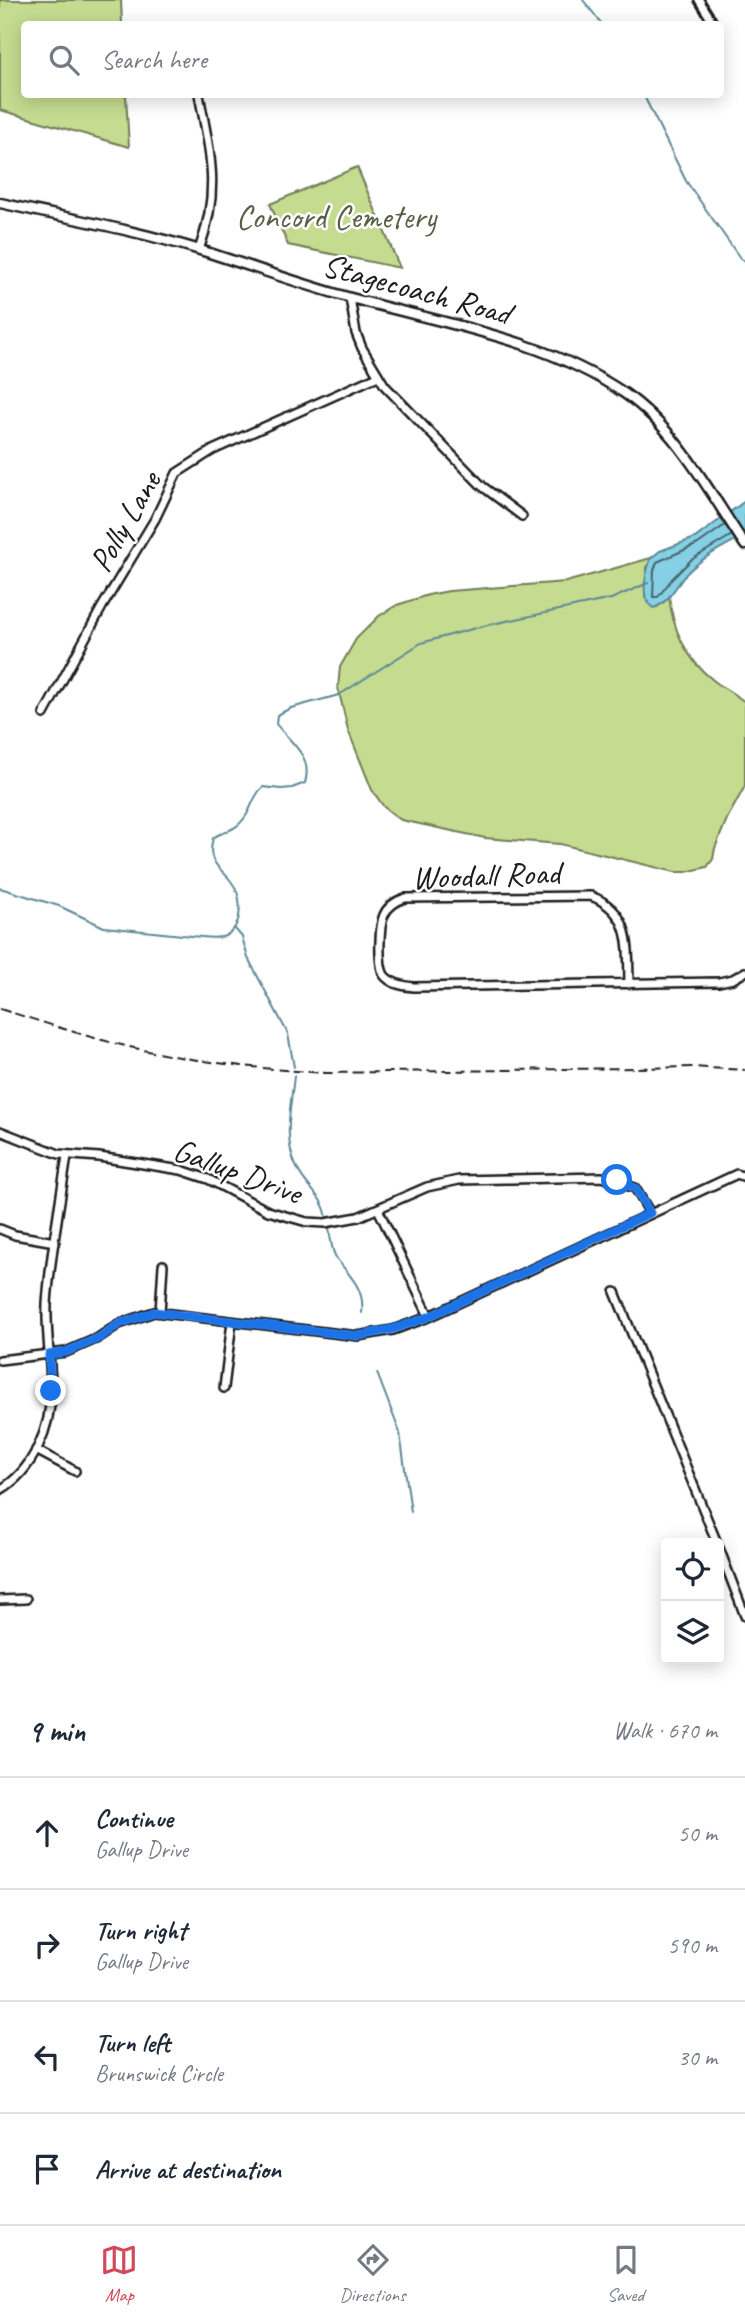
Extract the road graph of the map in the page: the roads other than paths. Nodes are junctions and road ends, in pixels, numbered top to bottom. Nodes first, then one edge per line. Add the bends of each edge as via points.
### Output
1 (699, 0) edge
2 (712, 21) edge
3 (200, 98) edge
4 (0, 203) edge
5 (199, 250) junction
6 (350, 298) junction
7 (378, 376) junction
8 (522, 516) dead end
9 (745, 545) edge
10 (44, 714) dead end
11 (745, 972) edge
12 (629, 984) junction
13 (0, 1131) edge
14 (67, 1156) junction
15 (745, 1177) edge
16 (378, 1209) junction
17 (650, 1213) junction
18 (0, 1229) edge
19 (55, 1242) junction
20 (163, 1265) dead end
21 (615, 1292) dead end
22 (160, 1312) junction
23 (429, 1316) junction
24 (232, 1322) junction
25 (49, 1355) junction
26 (0, 1360) edge
27 (224, 1388) dead end
28 (36, 1450) junction
29 (75, 1471) dead end
30 (0, 1490) edge
31 (715, 1538) edge
32 (724, 1560) edge
33 (26, 1599) dead end
34 (0, 1600) edge
35 (745, 1612) edge

1 - 2 street
3 - 5 street via 213,192
4 - 5 street, Stagecoach Road
5 - 6 street, Stagecoach Road
6 - 7 street via 359,341
6 - 9 street, Stagecoach Road via 545,351 626,394 653,418 692,466
7 - 8 street via 474,477
7 - 10 street, Polly Lane via 213,450 177,473
11 - 12 street, Woodall Road via 719,982
12 - 12 street, Woodall Road via 399,985 386,977 380,966 383,917 391,905 404,898 590,896 613,910 625,929
13 - 14 street, Gallup Drive
14 - 16 street, Gallup Drive via 181,1170 268,1211 307,1222 340,1221
14 - 19 street
15 - 17 street via 737,1174
16 - 17 street, Gallup Drive via 442,1182 602,1177 635,1188
16 - 23 street
17 - 23 street
18 - 19 street
19 - 25 street via 47,1304
20 - 22 street
21 - 31 street
22 - 24 street
22 - 25 street via 142,1315 85,1344
23 - 24 street via 358,1336
24 - 27 street
25 - 26 street
25 - 28 street via 50,1402
28 - 29 street
28 - 30 street via 13,1483
32 - 35 street
33 - 34 street

